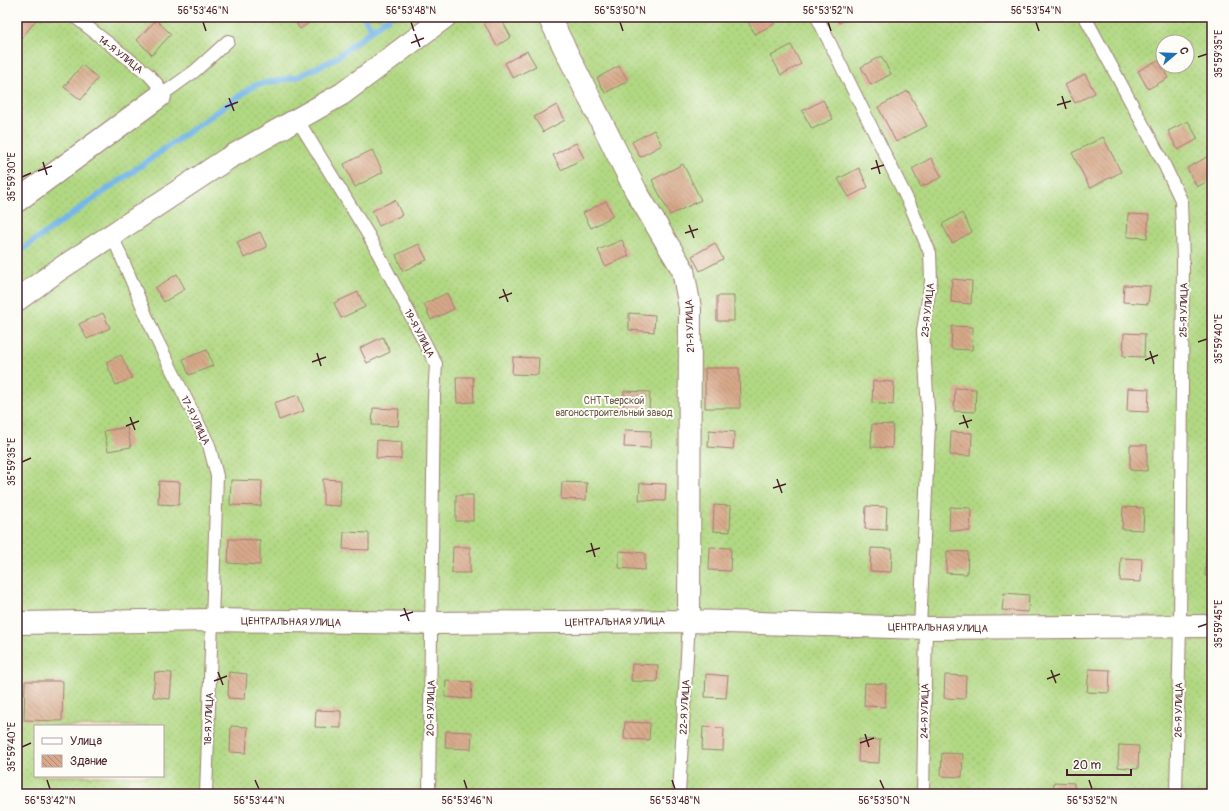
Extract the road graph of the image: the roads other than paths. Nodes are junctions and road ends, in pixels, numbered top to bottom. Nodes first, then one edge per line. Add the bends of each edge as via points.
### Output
1 (75, 17) edge
2 (445, 17) edge
3 (549, 17) edge
4 (817, 17) edge
5 (1085, 17) edge
6 (228, 41) dead end
7 (160, 96) junction
8 (298, 119) junction
9 (17, 201) edge
10 (112, 235) junction
11 (17, 300) edge
12 (211, 620) junction
13 (689, 621) junction
14 (17, 623) edge
15 (432, 623) junction
16 (1212, 626) edge
17 (1180, 627) junction
18 (923, 628) junction
19 (206, 794) edge
20 (429, 794) edge
21 (680, 794) edge
22 (923, 794) edge
23 (1176, 794) edge

1 - 7 lane, 14-Я УЛИЦА via 148,74 158,85
2 - 8 street via 342,94
3 - 13 street, 21-Я УЛИЦА via 636,191 683,270 690,308
4 - 18 lane, 23-Я УЛИЦА via 910,205 930,253 931,281 923,331 929,425
5 - 17 lane, 25-Я УЛИЦА via 1181,200 1184,262
6 - 7 lane via 195,72
7 - 9 street
8 - 10 street via 227,159
8 - 15 lane, 19-Я УЛИЦА via 369,236 436,364
10 - 11 street
10 - 12 lane, 17-Я УЛИЦА via 155,336 208,445 217,476
12 - 14 street, ЦЕНТРАЛЬНАЯ УЛИЦА
12 - 15 street, ЦЕНТРАЛЬНАЯ УЛИЦА
12 - 19 lane, 18-Я УЛИЦА
13 - 15 street, ЦЕНТРАЛЬНАЯ УЛИЦА
13 - 18 street, ЦЕНТРАЛЬНАЯ УЛИЦА
13 - 21 lane, 22-Я УЛИЦА
15 - 20 lane, 20-Я УЛИЦА
16 - 17 street, ЦЕНТРАЛЬНАЯ УЛИЦА
17 - 18 street, ЦЕНТРАЛЬНАЯ УЛИЦА
17 - 23 lane, 26-Я УЛИЦА
18 - 22 lane, 24-Я УЛИЦА

